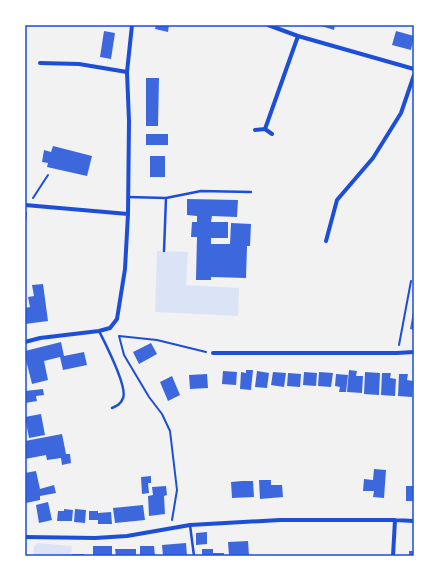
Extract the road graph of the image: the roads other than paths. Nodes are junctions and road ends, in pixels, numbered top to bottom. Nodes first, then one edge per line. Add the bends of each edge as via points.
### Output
1 (132, 25) edge
2 (268, 25) edge
3 (298, 36) junction
4 (40, 63) dead end
5 (414, 69) edge
6 (127, 72) junction
7 (414, 76) edge
8 (265, 129) junction
9 (255, 130) dead end
10 (272, 134) dead end
11 (251, 192) dead end
12 (128, 197) junction
13 (166, 198) junction
14 (26, 205) edge
15 (128, 214) junction
16 (326, 241) dead end
17 (164, 251) dead end
18 (99, 331) junction
19 (25, 342) edge
20 (414, 352) edge
21 (213, 354) road end
22 (112, 408) dead end
23 (395, 520) junction
24 (414, 522) edge
25 (190, 525) junction
26 (25, 537) edge
27 (194, 556) edge
28 (393, 556) edge

1 - 6 street
2 - 3 street
3 - 5 street
3 - 8 street
4 - 6 street via 79,64
6 - 12 street
7 - 16 street via 401,113 373,158 337,200
8 - 9 street
8 - 10 street
11 - 13 lane via 201,191
12 - 13 lane
12 - 15 street
13 - 17 lane
14 - 15 street
15 - 18 street via 125,269 117,319 110,328
18 - 19 street
18 - 22 lane via 124,389 124,398
20 - 21 street
23 - 24 street
23 - 25 street via 280,520
23 - 28 street
25 - 26 street via 127,536
25 - 27 lane

